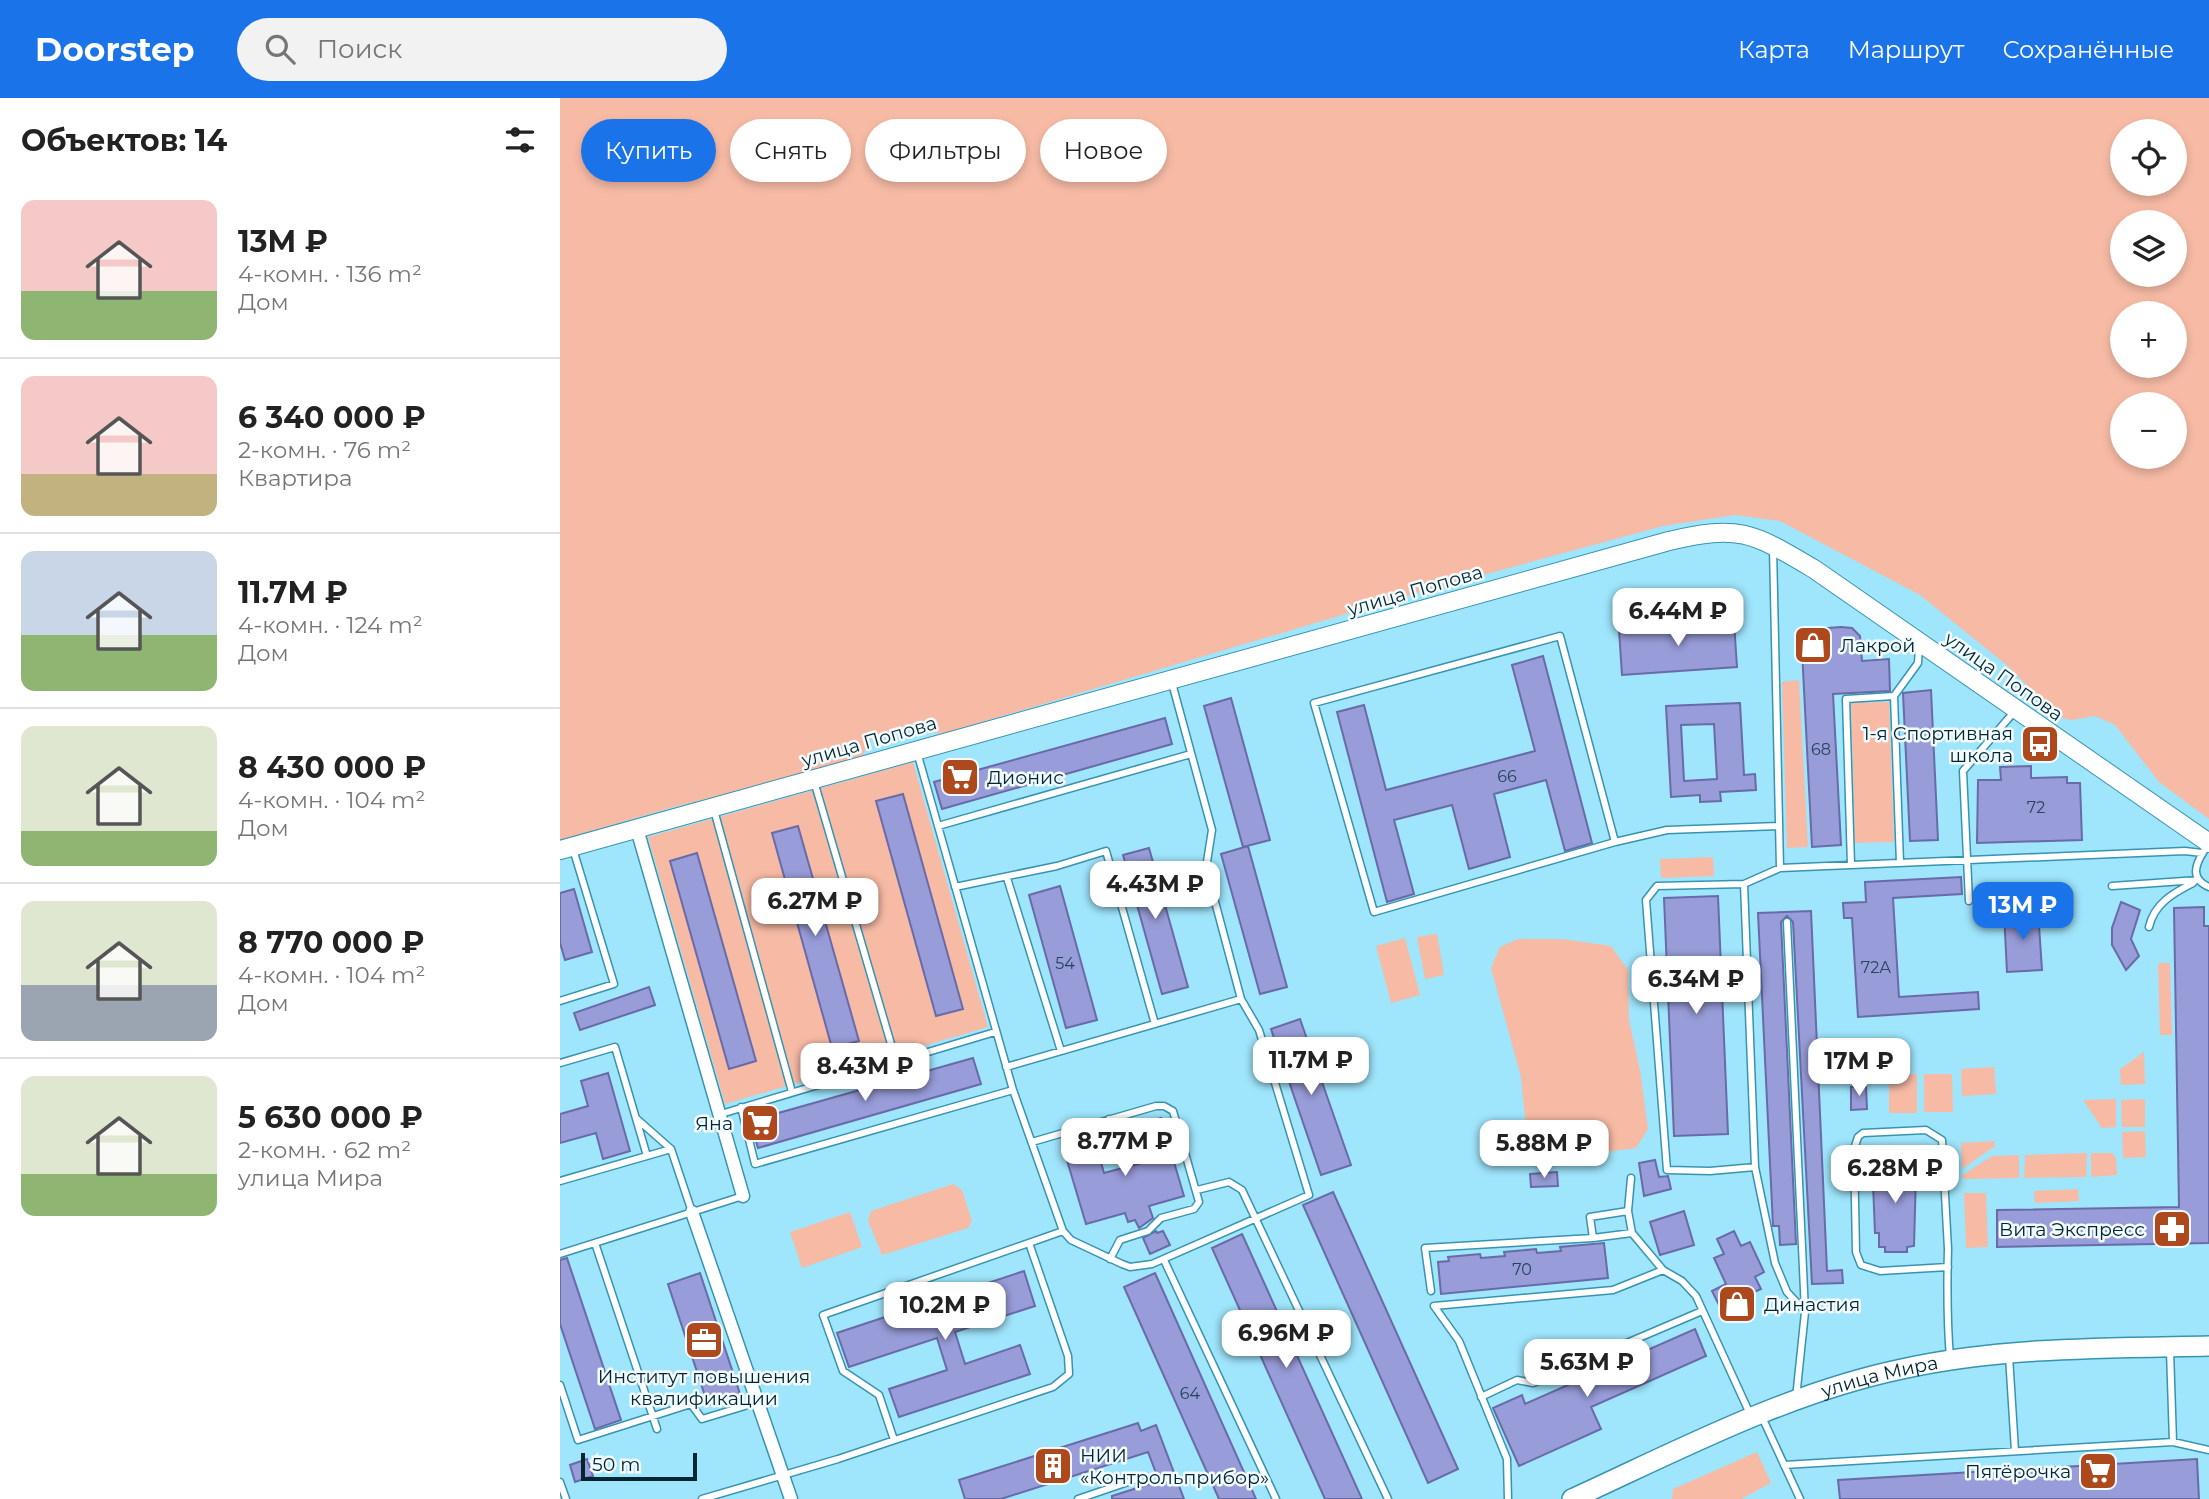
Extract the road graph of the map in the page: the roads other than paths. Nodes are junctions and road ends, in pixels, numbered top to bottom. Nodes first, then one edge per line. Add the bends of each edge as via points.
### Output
1 (1773, 545) junction
2 (1919, 642) junction
3 (1171, 679) junction
4 (1894, 696) junction
5 (2016, 710) junction
6 (917, 750) junction
7 (1191, 754) junction
8 (813, 779) junction
9 (713, 807) junction
10 (938, 826) junction
11 (1779, 826) junction
12 (637, 829) junction
13 (1615, 842) junction
14 (2207, 846) edge
15 (566, 849) edge
16 (1967, 860) junction
17 (1900, 863) junction
18 (1851, 865) junction
19 (1780, 868) junction
20 (1007, 878) junction
21 (2198, 880) junction
22 (1744, 884) junction
23 (2112, 886) dead end
24 (955, 887) junction
25 (2209, 887) edge
26 (1969, 901) dead end
27 (1787, 922) dead end
28 (2149, 927) dead end
29 (1241, 999) junction
30 (560, 1001) edge
31 (1155, 1024) junction
32 (995, 1032) junction
33 (1060, 1051) junction
34 (896, 1061) junction
35 (560, 1063) edge
36 (1006, 1067) junction
37 (1013, 1090) junction
38 (792, 1091) junction
39 (741, 1107) junction
40 (721, 1114) junction
41 (636, 1118) junction
42 (1109, 1119) junction
43 (1032, 1142) junction
44 (671, 1149) junction
45 (1119, 1154) dead end
46 (647, 1156) junction
47 (1755, 1167) junction
48 (1632, 1178) dead end
49 (560, 1181) edge
50 (1197, 1190) junction
51 (743, 1196) joint
52 (1628, 1211) junction
53 (692, 1212) junction
54 (1256, 1219) junction
55 (1063, 1231) junction
56 (1632, 1233) junction
57 (1593, 1238) junction
58 (595, 1243) junction
59 (1029, 1243) junction
60 (560, 1254) edge
61 (1110, 1259) junction
62 (1164, 1260) junction
63 (1948, 1267) junction
64 (1663, 1270) junction
65 (1431, 1291) dead end
66 (1702, 1311) junction
67 (1805, 1312) junction
68 (2209, 1346) edge
69 (2170, 1347) junction
70 (2008, 1354) junction
71 (1950, 1360) junction
72 (560, 1385) edge
73 (1481, 1397) junction
74 (1796, 1400) junction
75 (758, 1402) junction
76 (653, 1415) junction
77 (1757, 1418) junction
78 (657, 1429) dead end
79 (894, 1440) junction
80 (2173, 1442) junction
81 (2209, 1450) edge
82 (2015, 1451) junction
83 (1784, 1465) junction
84 (783, 1475) junction
85 (1134, 1480) dead end
86 (560, 1482) edge
87 (727, 1496) edge
88 (566, 1499) edge
89 (702, 1499) edge
90 (791, 1499) edge
91 (1078, 1499) edge
92 (1276, 1499) edge
93 (1388, 1499) edge
94 (1508, 1499) edge
95 (1572, 1499) edge
96 (1800, 1499) edge

1 - 2 street, улица Попова
1 - 3 street, улица Попова via 1732,530 1700,534
1 - 11 lane
2 - 4 lane via 1918,663
2 - 5 street, улица Попова
3 - 6 street, улица Попова
3 - 7 lane
4 - 17 lane
4 - 18 lane via 1846,699
5 - 14 street, улица Попова
5 - 16 lane via 1963,771
6 - 8 street, улица Попова
6 - 10 lane
7 - 10 lane
7 - 29 lane via 1212,830 1206,869
8 - 9 street, улица Попова
8 - 34 lane
9 - 12 street, улица Попова
9 - 38 lane
10 - 24 lane
11 - 13 lane via 1667,830
11 - 19 lane
12 - 15 street, улица Попова
12 - 40 street
13 - 13 lane via 1560,636 1314,703 1374,912
14 - 16 lane via 2185,851
14 - 21 lane via 2196,866
15 - 30 lane via 614,984
16 - 17 lane
16 - 26 lane
17 - 18 lane
18 - 19 lane
19 - 22 lane
20 - 24 lane
20 - 31 lane via 1106,851
20 - 33 lane
21 - 23 lane
21 - 25 lane
21 - 28 lane via 2160,905
22 - 47 lane
22 - 47 lane via 1657,886 1646,900 1667,1170
24 - 32 lane
27 - 67 lane
29 - 31 lane
29 - 54 lane via 1259,1030 1309,1195
31 - 33 lane
32 - 34 lane
32 - 36 lane
33 - 36 lane
34 - 38 lane
35 - 41 lane via 615,1046
36 - 37 lane
37 - 39 lane via 755,1164
37 - 43 lane
38 - 39 lane
39 - 40 lane
40 - 51 street
41 - 44 lane
41 - 46 lane
42 - 43 lane
42 - 45 lane
42 - 50 lane via 1156,1106 1169,1107
43 - 55 lane
44 - 46 lane
44 - 53 lane
46 - 49 lane
47 - 67 lane via 1775,1263 1787,1293
48 - 52 lane
50 - 54 lane via 1221,1183 1236,1185
50 - 61 lane via 1197,1206 1161,1218 1149,1231 1126,1237
51 - 53 lane
52 - 56 lane
52 - 57 lane via 1590,1217
53 - 58 lane
53 - 75 street
54 - 62 lane
54 - 93 lane
55 - 59 lane
55 - 61 lane via 1071,1240
56 - 57 lane
56 - 64 lane
57 - 65 lane via 1425,1248
58 - 60 lane
58 - 76 lane
59 - 79 lane via 1068,1356 1069,1374 1053,1387
59 - 79 lane via 823,1315 843,1371 879,1395
61 - 62 lane via 1130,1267
62 - 92 lane
63 - 63 lane via 1942,1140 1926,1130 1863,1133 1853,1149 1856,1252 1861,1265 1880,1271
63 - 71 lane
64 - 66 lane via 1682,1281
64 - 73 lane via 1614,1290 1434,1306 1459,1341
66 - 73 lane via 1533,1383 1517,1380
66 - 77 lane
67 - 74 lane
68 - 69 main road, улица Мира
69 - 70 main road, улица Мира
69 - 80 lane
70 - 71 main road, улица Мира
70 - 82 lane
71 - 74 main road, улица Мира via 1900,1369
72 - 76 lane via 578,1440
73 - 94 lane via 1507,1459
74 - 77 main road, улица Мира
75 - 76 lane via 702,1419 691,1404
75 - 84 street
76 - 78 lane
77 - 83 lane
77 - 95 main road, улица Мира
79 - 84 lane
80 - 81 lane
80 - 82 lane
82 - 83 lane
83 - 96 lane
84 - 87 lane
84 - 90 street
85 - 91 lane
86 - 88 lane
87 - 89 lane

